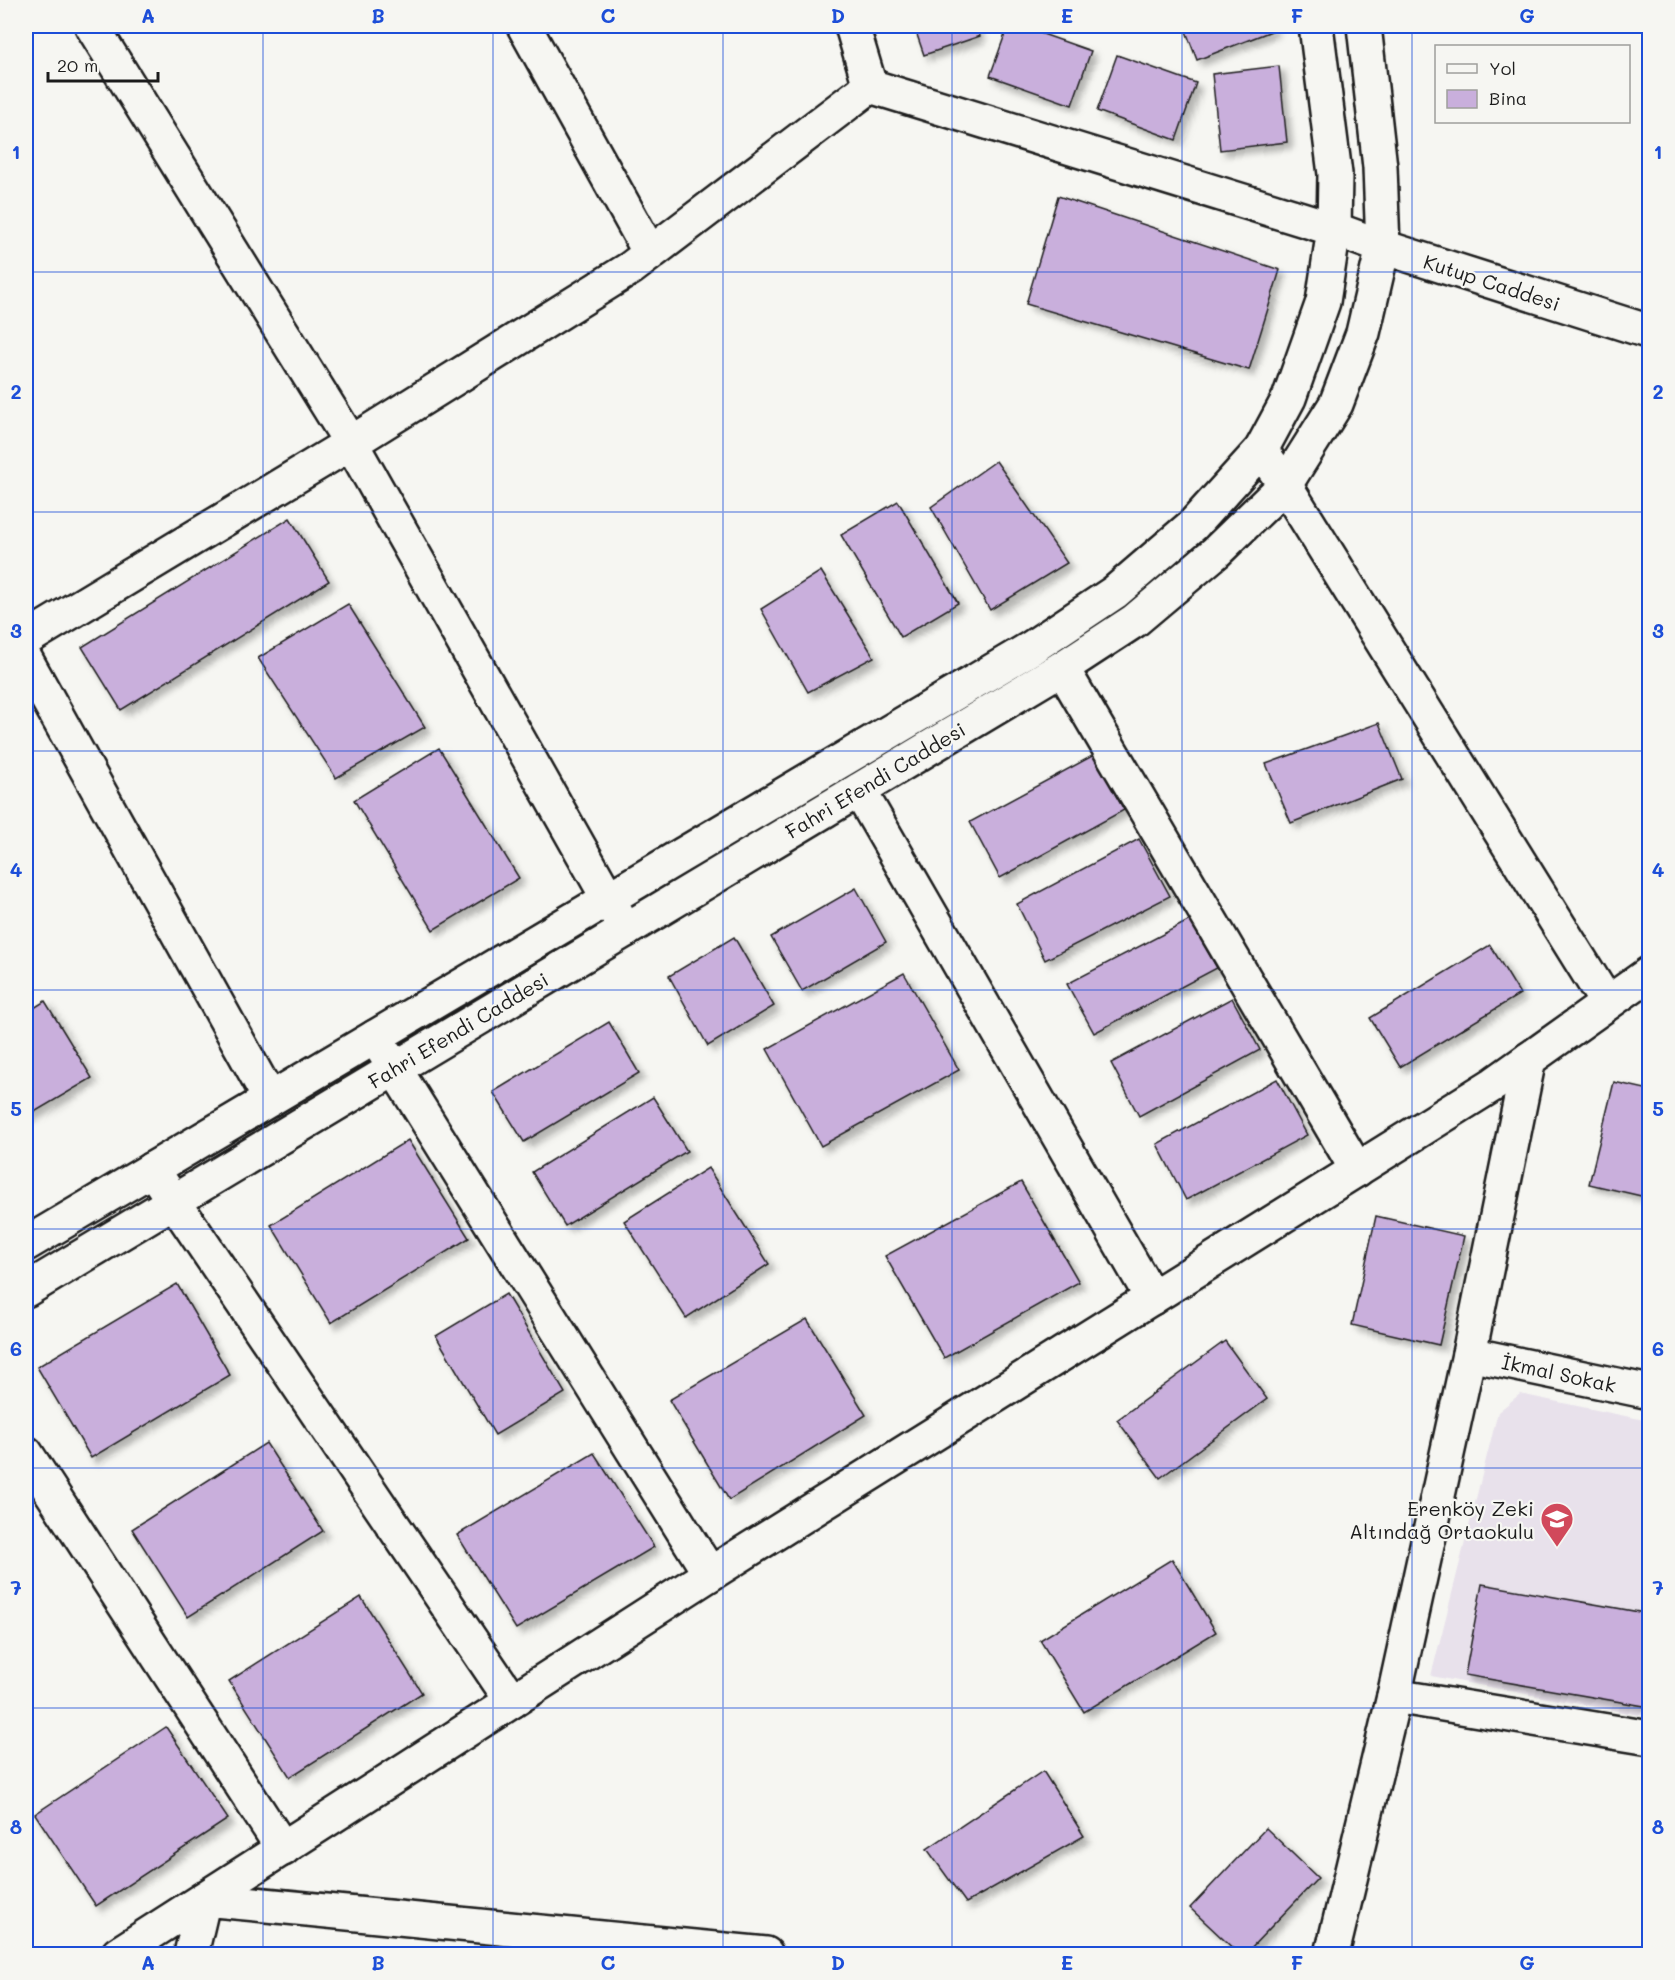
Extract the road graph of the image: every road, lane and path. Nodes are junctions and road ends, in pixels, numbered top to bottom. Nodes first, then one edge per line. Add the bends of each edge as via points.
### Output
1 (92, 26) edge
2 (524, 26) edge
3 (852, 26) edge
4 (1316, 26) edge
5 (1364, 26) edge
6 (870, 86) junction
7 (1334, 230) junction
8 (1383, 247) junction
9 (650, 254) junction
10 (1650, 332) edge
11 (351, 443) junction
12 (1261, 450) junction
13 (1285, 485) junction
14 (26, 639) edge
15 (26, 660) edge
16 (1062, 668) junction
17 (859, 790) junction
18 (608, 900) junction
19 (626, 930) junction
20 (1650, 973) edge
21 (1607, 1003) junction
22 (375, 1037) junction
23 (1529, 1059) junction
24 (395, 1068) junction
25 (270, 1099) junction
26 (152, 1169) junction
27 (1357, 1170) junction
28 (173, 1200) junction
29 (26, 1244) edge
30 (26, 1290) edge
31 (1152, 1298) junction
32 (1469, 1354) junction
33 (1650, 1392) edge
34 (26, 1453) edge
35 (710, 1574) junction
36 (1394, 1696) junction
37 (512, 1701) junction
38 (1650, 1738) edge
39 (283, 1849) junction
40 (204, 1899) junction
41 (586, 1946) edge
42 (118, 1954) edge
43 (191, 1954) edge
44 (766, 1954) edge
45 (1332, 1954) edge

1 - 11 street
2 - 9 street
3 - 6 street
4 - 7 street, Fahri Efendi Caddesi via 1335,174
5 - 8 street, Fahri Efendi Caddesi via 1380,167
6 - 7 street, Kutup Caddesi
6 - 9 street
7 - 8 street, Kutup Caddesi
7 - 12 street, Fahri Efendi Caddesi via 1323,302 1289,398
8 - 10 street, Kutup Caddesi
8 - 13 street, Fahri Efendi Caddesi via 1363,333 1336,404
9 - 11 street
11 - 14 street
11 - 18 street
12 - 13 street
12 - 18 street, Fahri Efendi Caddesi via 1193,525 1115,592 1031,648
13 - 16 street, Fahri Efendi Caddesi via 1216,552 1134,621
13 - 21 street
15 - 25 street
16 - 17 street, Fahri Efendi Caddesi
16 - 27 street
17 - 19 street, Fahri Efendi Caddesi
17 - 31 street
18 - 19 street
18 - 22 street, Fahri Efendi Caddesi
19 - 24 street, Fahri Efendi Caddesi
20 - 21 street
21 - 23 street
22 - 24 street
22 - 25 street, Fahri Efendi Caddesi
23 - 27 street
23 - 32 street
24 - 28 street, Fahri Efendi Caddesi
24 - 35 street
25 - 26 street, Fahri Efendi Caddesi
26 - 28 street
26 - 29 street, Fahri Efendi Caddesi
27 - 31 street
28 - 30 street, Fahri Efendi Caddesi
28 - 37 street
31 - 35 street
32 - 33 street, İkmal Sokak
32 - 36 street
34 - 39 street
35 - 37 street
36 - 38 street
36 - 45 street
37 - 39 street
39 - 40 street
40 - 41 street
40 - 42 street
40 - 43 street
41 - 44 street

